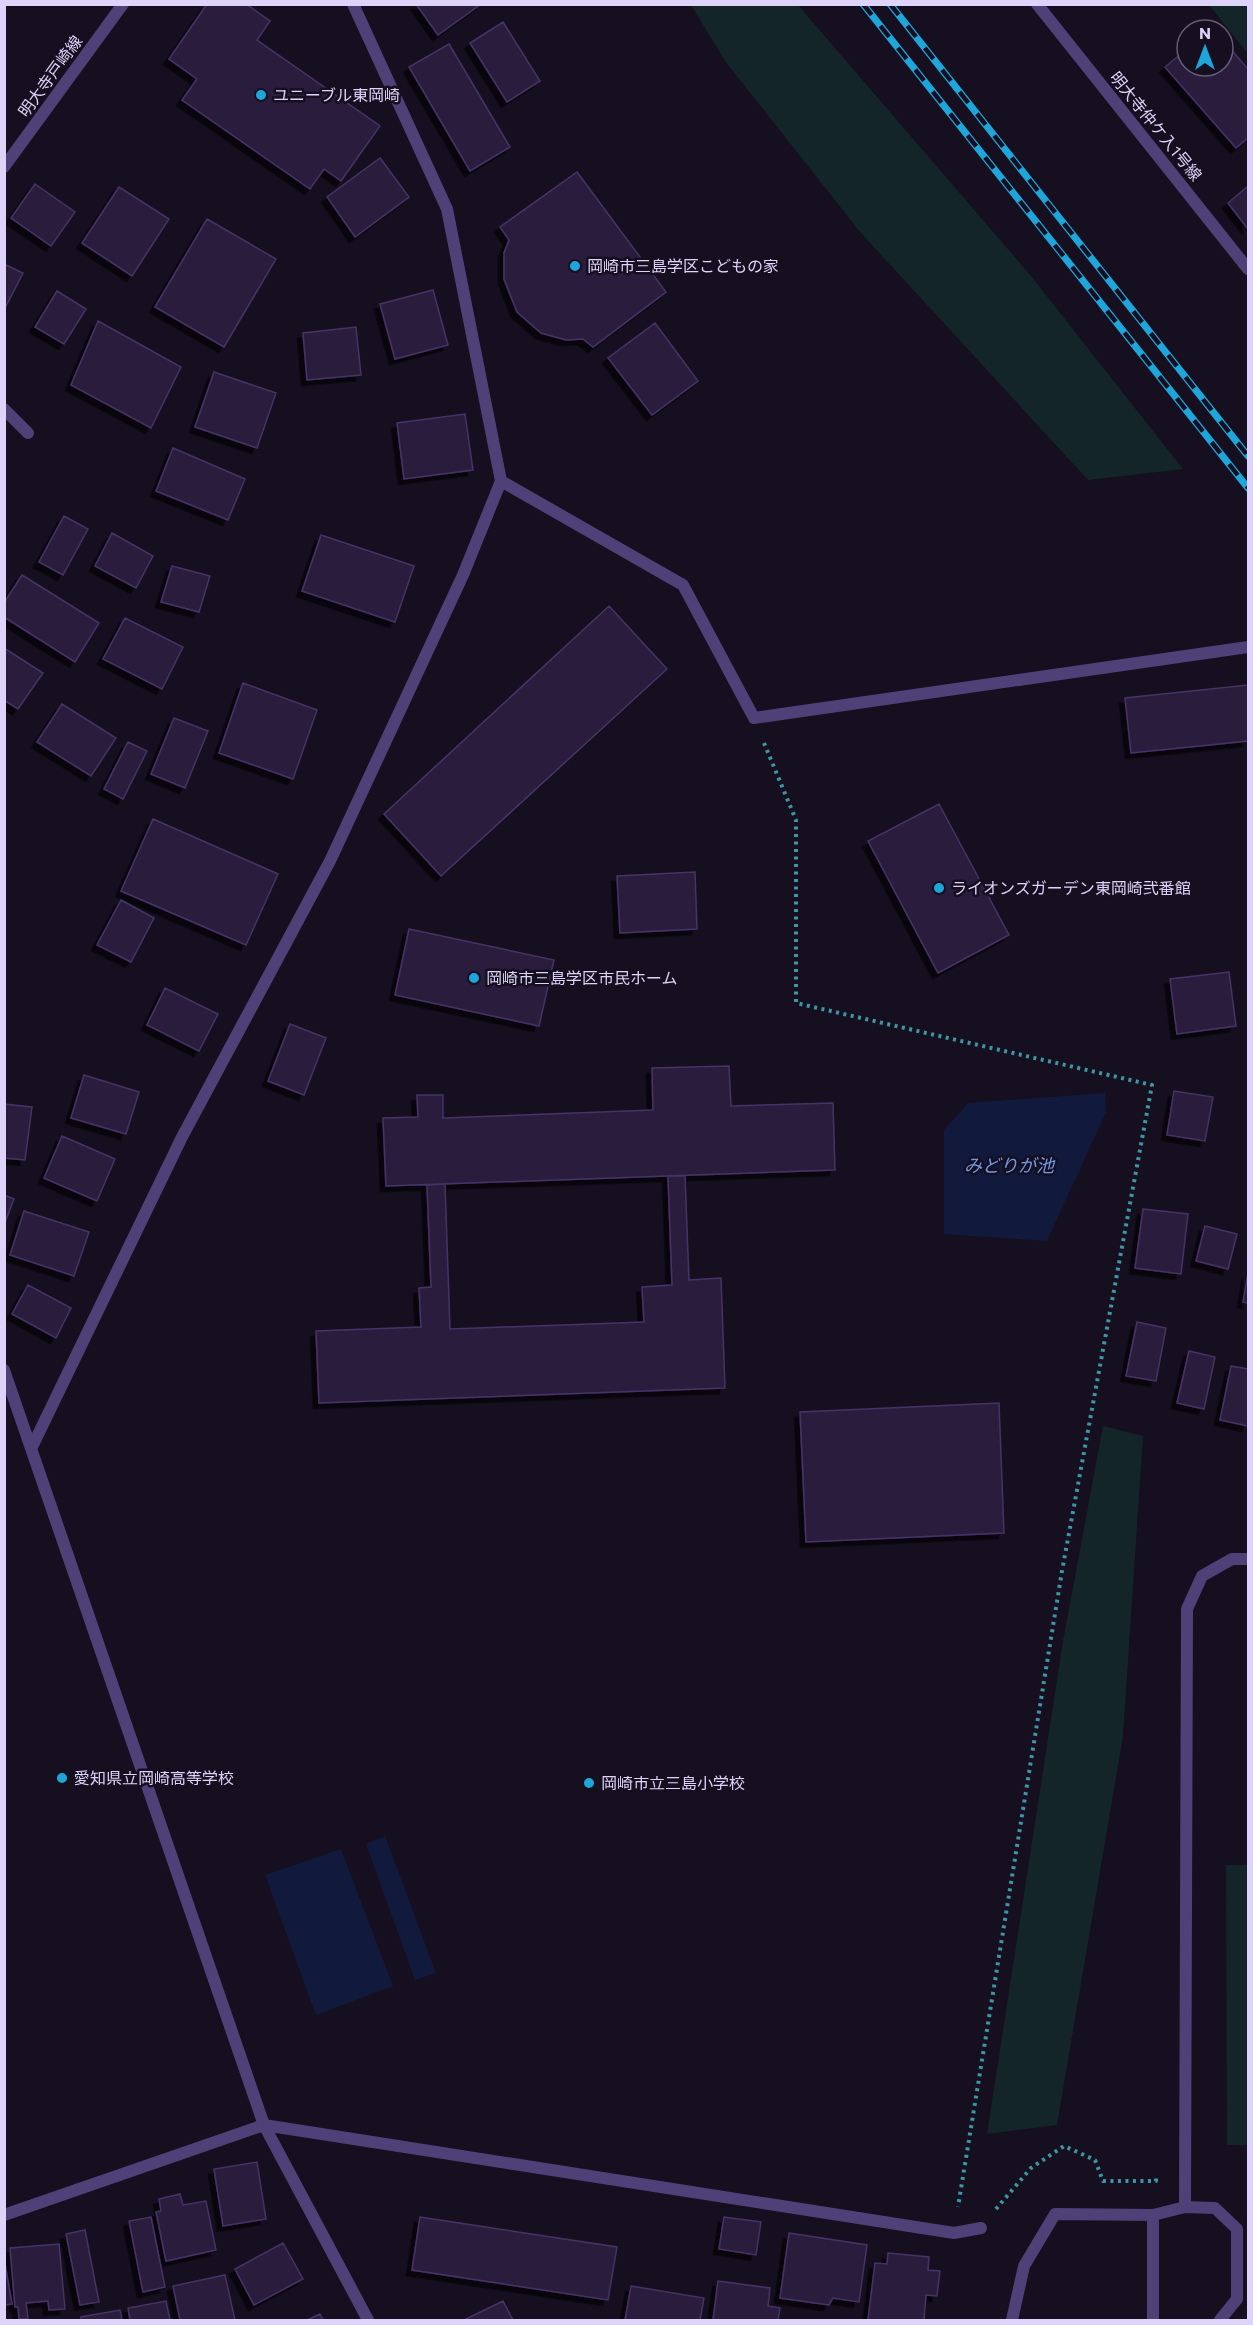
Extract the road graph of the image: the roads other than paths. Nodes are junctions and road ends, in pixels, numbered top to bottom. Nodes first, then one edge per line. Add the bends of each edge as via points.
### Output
1 (123, 4) edge
2 (353, 4) edge
3 (1037, 4) edge
4 (4, 167) edge
5 (1248, 269) edge
6 (4, 409) edge
7 (28, 433) dead end
8 (501, 481) junction
9 (1248, 647) edge
10 (4, 1370) edge
11 (32, 1447) junction
12 (1248, 1559) edge
13 (264, 2124) junction
14 (1185, 2207) junction
15 (4, 2215) edge
16 (1154, 2215) junction
17 (981, 2229) road end
18 (368, 2320) edge
19 (1012, 2320) edge
20 (1154, 2320) edge
21 (1220, 2320) edge

1 - 4 street, 明大寺戸崎線
2 - 8 street via 447,209
3 - 5 street, 明大寺仲ケ入1号線
6 - 7 street
8 - 9 street via 683,585 754,718
8 - 11 street via 463,575 330,861 183,1137
10 - 11 street
11 - 13 street
12 - 14 street via 1232,1559 1202,1576 1187,1609
13 - 15 street
13 - 17 street via 954,2233
13 - 18 street
14 - 16 street
14 - 21 street via 1215,2208 1237,2229 1238,2299
16 - 19 street via 1055,2214 1024,2266
16 - 20 street

